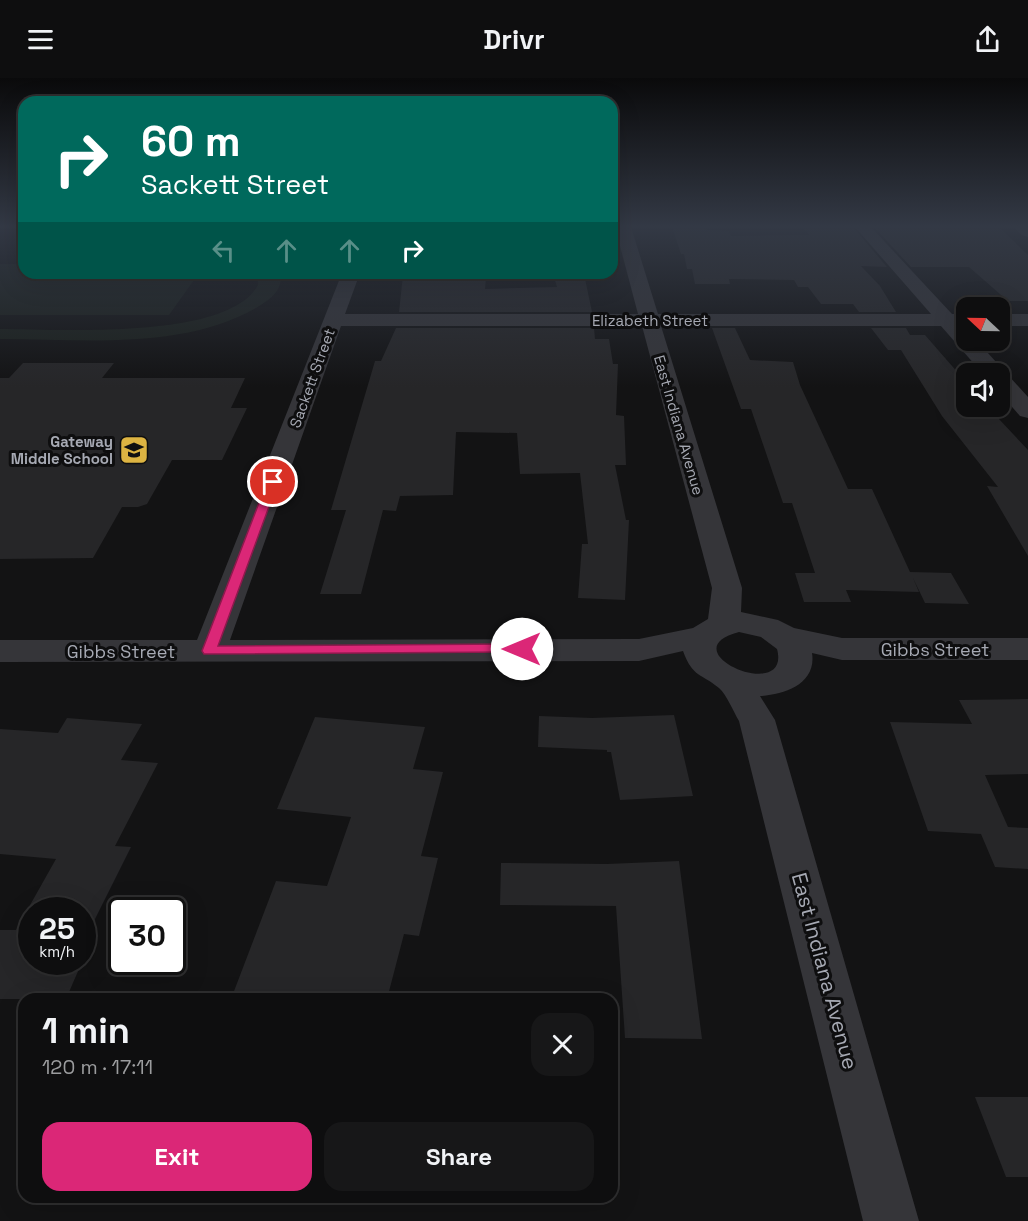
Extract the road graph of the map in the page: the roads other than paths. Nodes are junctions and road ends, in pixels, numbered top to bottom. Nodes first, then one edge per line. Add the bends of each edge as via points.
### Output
1 (348, 280) edge
2 (638, 280) edge
3 (917, 280) edge
4 (956, 319) edge
5 (333, 320) junction
6 (649, 320) junction
7 (956, 320) edge
8 (1010, 320) edge
9 (1028, 320) edge
10 (1010, 391) edge
11 (1028, 411) edge
12 (785, 637) junction
13 (724, 646) junction
14 (842, 649) junction
15 (1028, 649) edge
16 (0, 651) edge
17 (209, 651) junction
18 (776, 691) junction
19 (891, 1221) edge

1 - 5 street, Sackett Street
2 - 6 street, East Indiana Avenue
3 - 4 street
5 - 6 street, Elizabeth Street
5 - 17 street, Sackett Street
6 - 7 street, Elizabeth Street
6 - 13 street, East Indiana Avenue via 727,588
8 - 9 street
10 - 11 street
12 - 13 street, Gibbs Street via 771,629
12 - 14 street, Gibbs Street
12 - 18 street via 798,658
13 - 17 street, Gibbs Street via 639,650
13 - 18 street, East Indiana Avenue
14 - 15 street, Gibbs Street
14 - 18 street, Gibbs Street
16 - 17 street, Gibbs Street
18 - 19 street, East Indiana Avenue

